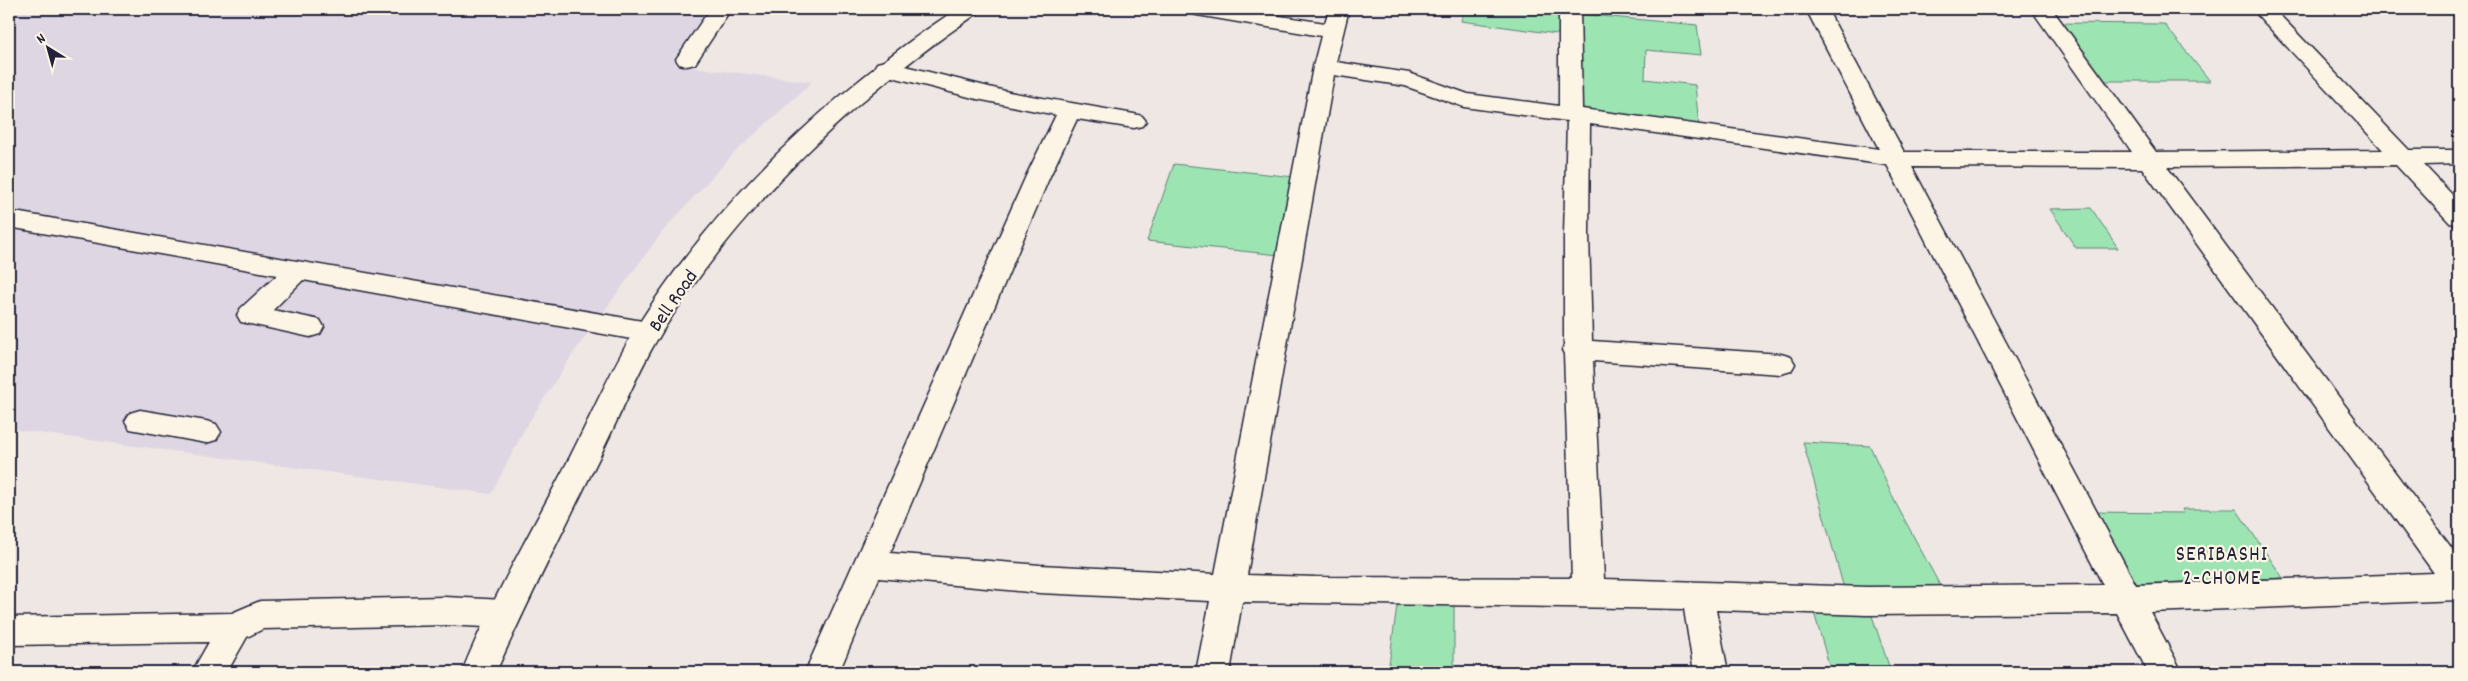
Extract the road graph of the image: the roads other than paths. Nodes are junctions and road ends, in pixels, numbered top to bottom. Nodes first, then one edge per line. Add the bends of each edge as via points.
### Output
1 (720, 9) edge
2 (971, 9) edge
3 (1197, 9) edge
4 (1338, 9) edge
5 (1570, 9) edge
6 (1818, 9) edge
7 (2042, 9) edge
8 (2263, 9) edge
9 (1332, 31) junction
10 (687, 59) dead end
11 (1324, 67) junction
12 (885, 68) junction
13 (1069, 111) junction
14 (1575, 115) junction
15 (1134, 121) dead end
16 (2459, 157) edge
17 (1894, 158) junction
18 (2404, 159) junction
19 (2149, 160) junction
20 (2459, 217) edge
21 (9, 219) edge
22 (298, 270) junction
23 (310, 327) dead end
24 (648, 332) junction
25 (1576, 350) junction
26 (1781, 364) dead end
27 (140, 421) dead end
28 (206, 432) dead end
29 (869, 564) junction
30 (2459, 584) edge
31 (1228, 587) junction
32 (1589, 592) junction
33 (1698, 598) junction
34 (2125, 599) junction
35 (505, 614) junction
36 (235, 628) junction
37 (9, 631) edge
38 (1213, 651) edge
39 (209, 672) edge
40 (479, 672) edge
41 (822, 672) edge
42 (1710, 672) edge
43 (2165, 672) edge

1 - 10 street
2 - 12 street, Bell Road
3 - 9 street
4 - 9 street
5 - 14 street
6 - 17 street
7 - 19 street
8 - 18 street
9 - 11 street
11 - 14 street via 1409,80 1464,100
11 - 31 street via 1266,417
12 - 13 street via 921,80
12 - 24 street, Bell Road via 835,111 787,159 717,237
13 - 15 street
13 - 29 street
14 - 17 street
14 - 25 street
16 - 18 street
17 - 19 street
17 - 34 street via 1993,362
18 - 19 street via 2316,162
18 - 20 street
19 - 30 street
21 - 22 street
22 - 23 street via 251,315
22 - 24 street
24 - 35 street, Bell Road
25 - 26 street
25 - 32 street
27 - 28 street
29 - 31 street via 1003,569 1184,586
29 - 41 street
30 - 34 street
31 - 32 street via 1315,591
31 - 38 street
32 - 33 street
33 - 34 street via 1867,601
33 - 42 street
34 - 43 street
35 - 36 street via 445,611 260,614
35 - 40 street, Bell Road
36 - 37 street via 60,623
36 - 39 street

